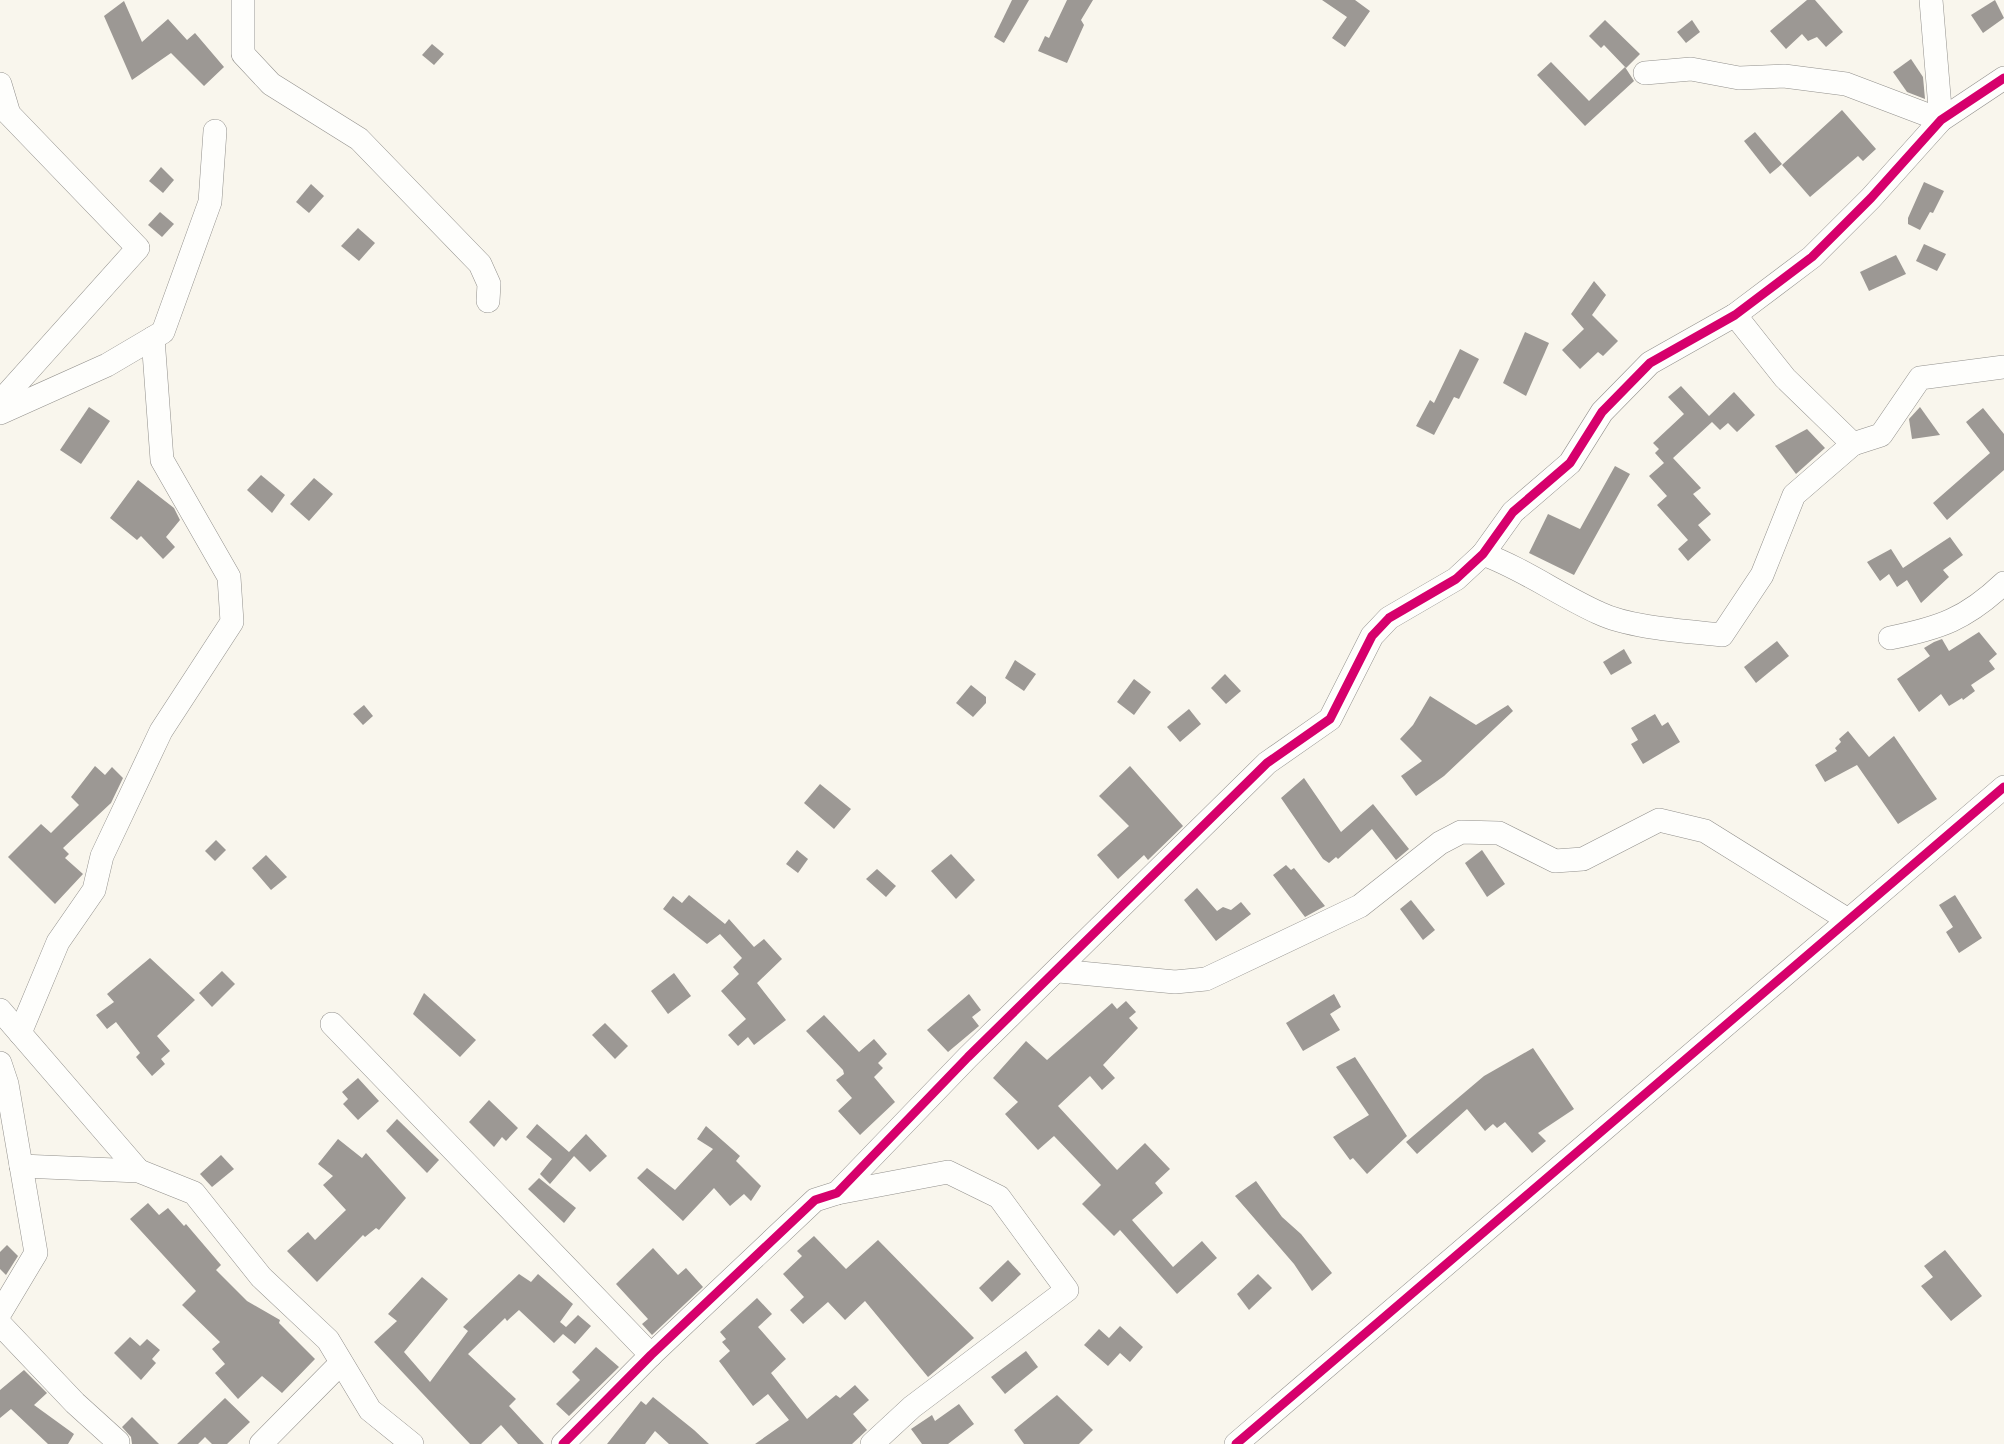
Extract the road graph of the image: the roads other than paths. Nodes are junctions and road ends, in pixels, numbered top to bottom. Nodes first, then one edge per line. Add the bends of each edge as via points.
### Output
1 (1931, 0) edge
2 (245, 7) edge
3 (1644, 73) dead end
4 (2004, 78) edge
5 (0, 84) edge
6 (5, 116) edge
7 (1941, 120) junction
8 (215, 131) dead end
9 (488, 302) dead end
10 (1735, 315) junction
11 (153, 338) junction
12 (2004, 367) edge
13 (4, 389) edge
14 (0, 412) edge
15 (1853, 444) junction
16 (1483, 554) junction
17 (2004, 583) edge
18 (1889, 638) dead end
19 (2004, 788) edge
20 (1848, 920) junction
21 (1059, 971) junction
22 (0, 1010) edge
23 (332, 1024) dead end
24 (20, 1033) junction
25 (0, 1063) edge
26 (21, 1166) junction
27 (139, 1171) junction
28 (837, 1193) junction
29 (0, 1313) edge
30 (0, 1324) edge
31 (651, 1355) junction
32 (340, 1364) junction
33 (118, 1442) dead end
34 (261, 1444) edge
35 (412, 1444) edge
36 (563, 1444) edge
37 (872, 1444) edge
38 (1236, 1444) edge

1 - 7 street
2 - 9 street via 243,54 271,84 359,139 480,264 489,284
3 - 7 street via 1691,69 1739,78 1784,76 1846,85
4 - 7 street
5 - 6 street
6 - 13 street via 138,248
7 - 10 street via 1812,257
8 - 11 street via 210,202 163,332
10 - 15 street via 1785,378
10 - 16 street via 1650,363 1602,412 1570,463 1513,512
11 - 14 street via 107,365
11 - 24 street via 162,460 229,577 232,622 161,731 102,856 94,890 58,942
12 - 15 street via 1920,378 1881,435
15 - 16 street via 1794,495 1762,575 1722,635 1601,615 1519,567
16 - 21 street via 1456,579 1389,618 1372,636 1330,719 1267,763
17 - 18 street via 1980,605 1935,629
19 - 20 street
20 - 21 street via 1705,831 1659,820 1583,859 1555,861 1499,833 1461,832 1440,843 1360,906 1206,979 1175,982
20 - 38 street
21 - 28 street via 968,1057
22 - 24 street
23 - 31 street
24 - 27 street
25 - 26 street
26 - 27 street
26 - 29 street via 36,1253
27 - 32 street via 194,1193 261,1277 328,1339
28 - 31 street via 815,1200
28 - 37 street via 948,1172 999,1197 1067,1290 912,1407
30 - 33 street
31 - 36 street
32 - 34 street
32 - 35 street via 370,1410

